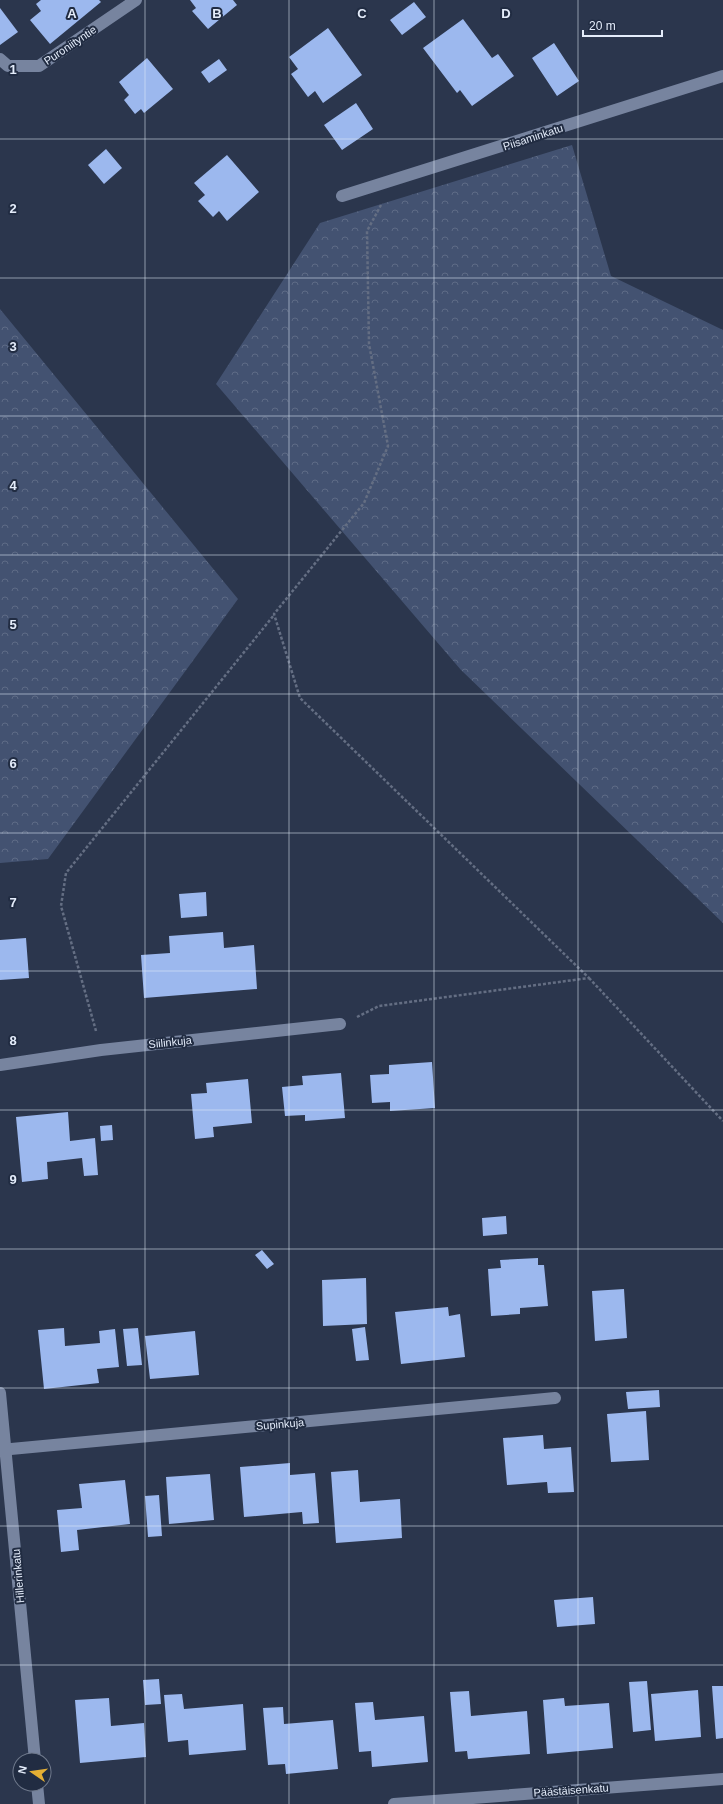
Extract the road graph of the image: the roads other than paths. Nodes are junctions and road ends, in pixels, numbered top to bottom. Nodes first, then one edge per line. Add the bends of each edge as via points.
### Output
1 (136, 0) edge
2 (0, 59) edge
3 (723, 76) edge
4 (342, 196) dead end
5 (340, 1024) road end
6 (0, 1065) edge
7 (0, 1393) edge
8 (555, 1398) dead end
9 (3, 1450) edge
10 (33, 1752) edge
11 (723, 1778) edge
12 (38, 1792) edge
13 (39, 1804) edge
14 (394, 1804) edge

1 - 2 street, Puroniityntie via 39,66 8,66
3 - 4 street, Piisaminkatu
5 - 6 street, Siilinkuja via 101,1050
7 - 9 street, Hillerinkatu
8 - 9 street, Supinkuja
9 - 10 street, Hillerinkatu
11 - 14 street, Päästäisenkatu
12 - 13 street

